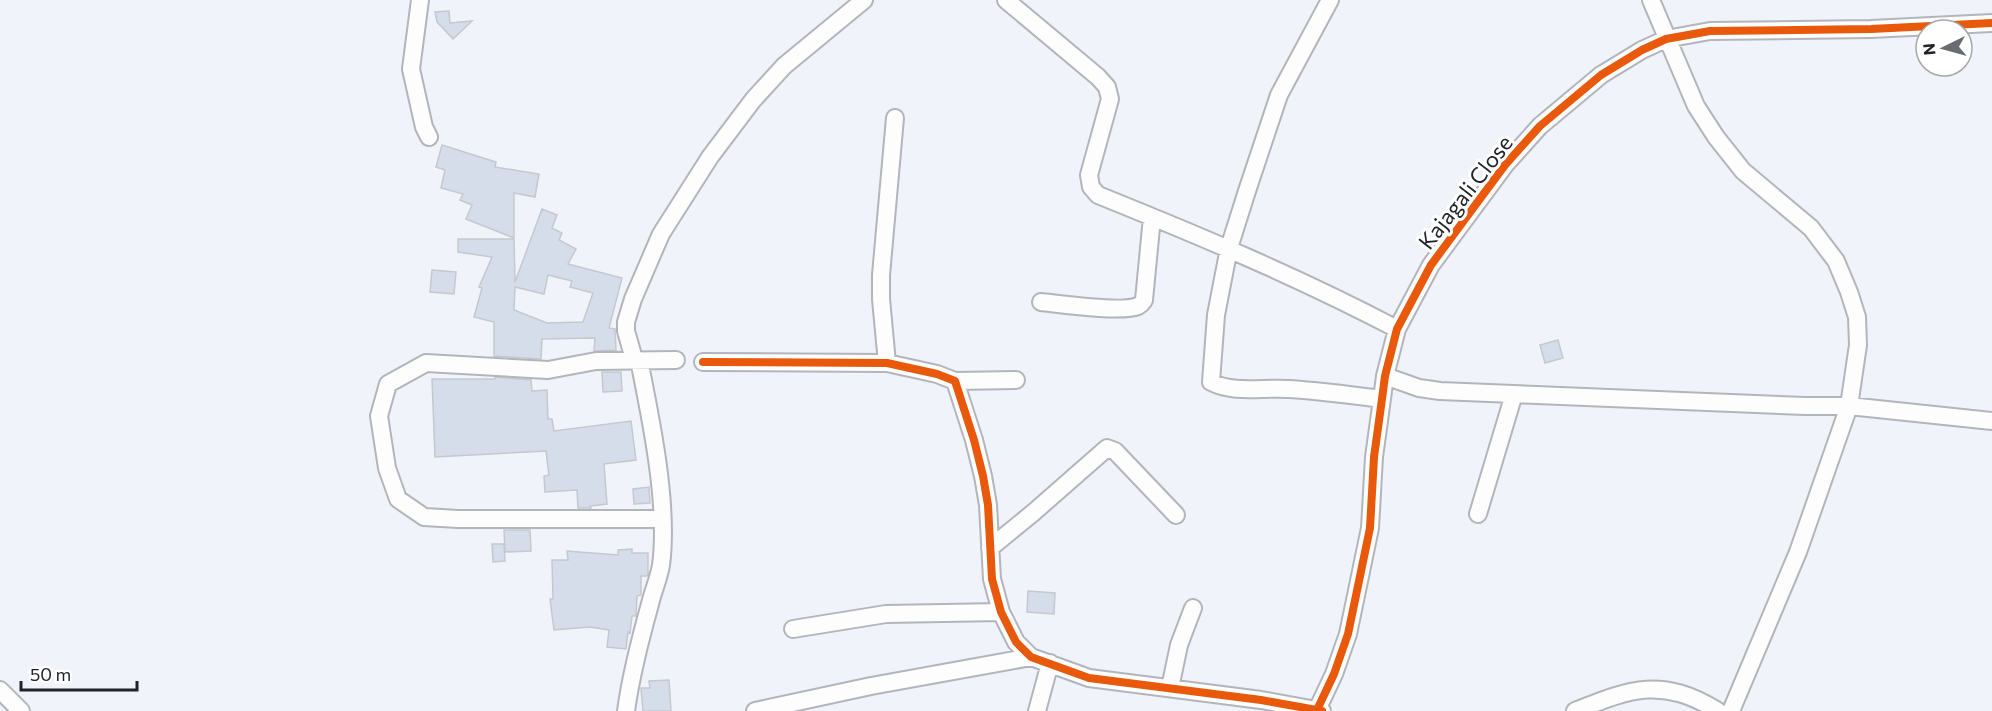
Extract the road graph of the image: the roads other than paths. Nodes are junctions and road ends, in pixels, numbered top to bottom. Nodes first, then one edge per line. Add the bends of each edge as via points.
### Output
1 (420, 0) edge
2 (864, 0) edge
3 (1006, 0) edge
4 (1329, 0) edge
5 (1651, 0) edge
6 (1992, 23) edge
7 (1666, 39) junction
8 (894, 118) dead end
9 (429, 137) dead end
10 (1152, 217) junction
11 (1229, 249) junction
12 (1041, 302) dead end
13 (1397, 329) junction
14 (636, 356) junction
15 (676, 360) dead end
16 (703, 362) dead end
17 (887, 363) junction
18 (1385, 376) junction
19 (1016, 380) dead end
20 (955, 381) junction
21 (1514, 394) junction
22 (1382, 399) junction
23 (1849, 406) junction
24 (1992, 421) edge
25 (1478, 514) dead end
26 (1176, 515) dead end
27 (662, 519) junction
28 (990, 548) junction
29 (1193, 608) dead end
30 (1000, 612) junction
31 (793, 629) dead end
32 (1031, 657) junction
33 (1050, 663) junction
34 (1170, 688) junction
35 (0, 690) edge
36 (1319, 710) edge
37 (21, 711) edge
38 (626, 711) edge
39 (755, 711) edge
40 (1037, 711) edge
41 (1575, 711) edge
42 (1718, 711) edge
43 (1731, 711) edge

1 - 9 street via 411,69
2 - 14 street via 784,66 710,157 662,234 633,299 626,331
3 - 10 street via 1107,87 1110,99 1089,175 1091,188 1098,195
4 - 11 street via 1279,95
5 - 7 street
6 - 7 street, Kajagali Close via 1710,31
7 - 13 street, Kajagali Close via 1600,75 1540,126 1499,173 1431,265
7 - 23 street via 1696,106 1716,137 1743,171 1811,228 1836,261 1857,317 1858,345
8 - 17 street via 881,275
10 - 11 street
10 - 12 street via 1144,300 1140,305 1091,308
11 - 13 street via 1337,297
11 - 22 street via 1216,315 1211,382 1230,388 1285,388
13 - 18 street, Kajagali Close
14 - 15 street
14 - 27 street via 660,483
14 - 27 street via 548,370 426,363 388,384 379,416 387,468 398,499 424,517
16 - 17 street
17 - 20 street
18 - 21 street via 1440,391
18 - 22 street, Kajagali Close
19 - 20 street
20 - 28 street via 983,476
21 - 23 street
21 - 25 street
22 - 36 street, Kajagali Close via 1370,528 1348,634
23 - 24 street
23 - 43 street via 1798,552
26 - 28 street via 1115,451 1107,448
27 - 38 street via 662,562 630,678
28 - 30 street
29 - 34 street via 1179,645
30 - 31 street via 886,614
30 - 32 street via 1016,642
32 - 33 street
32 - 39 street
33 - 34 street via 1089,678
33 - 40 street
34 - 36 street
35 - 37 street
41 - 42 street via 1646,688 1676,691

